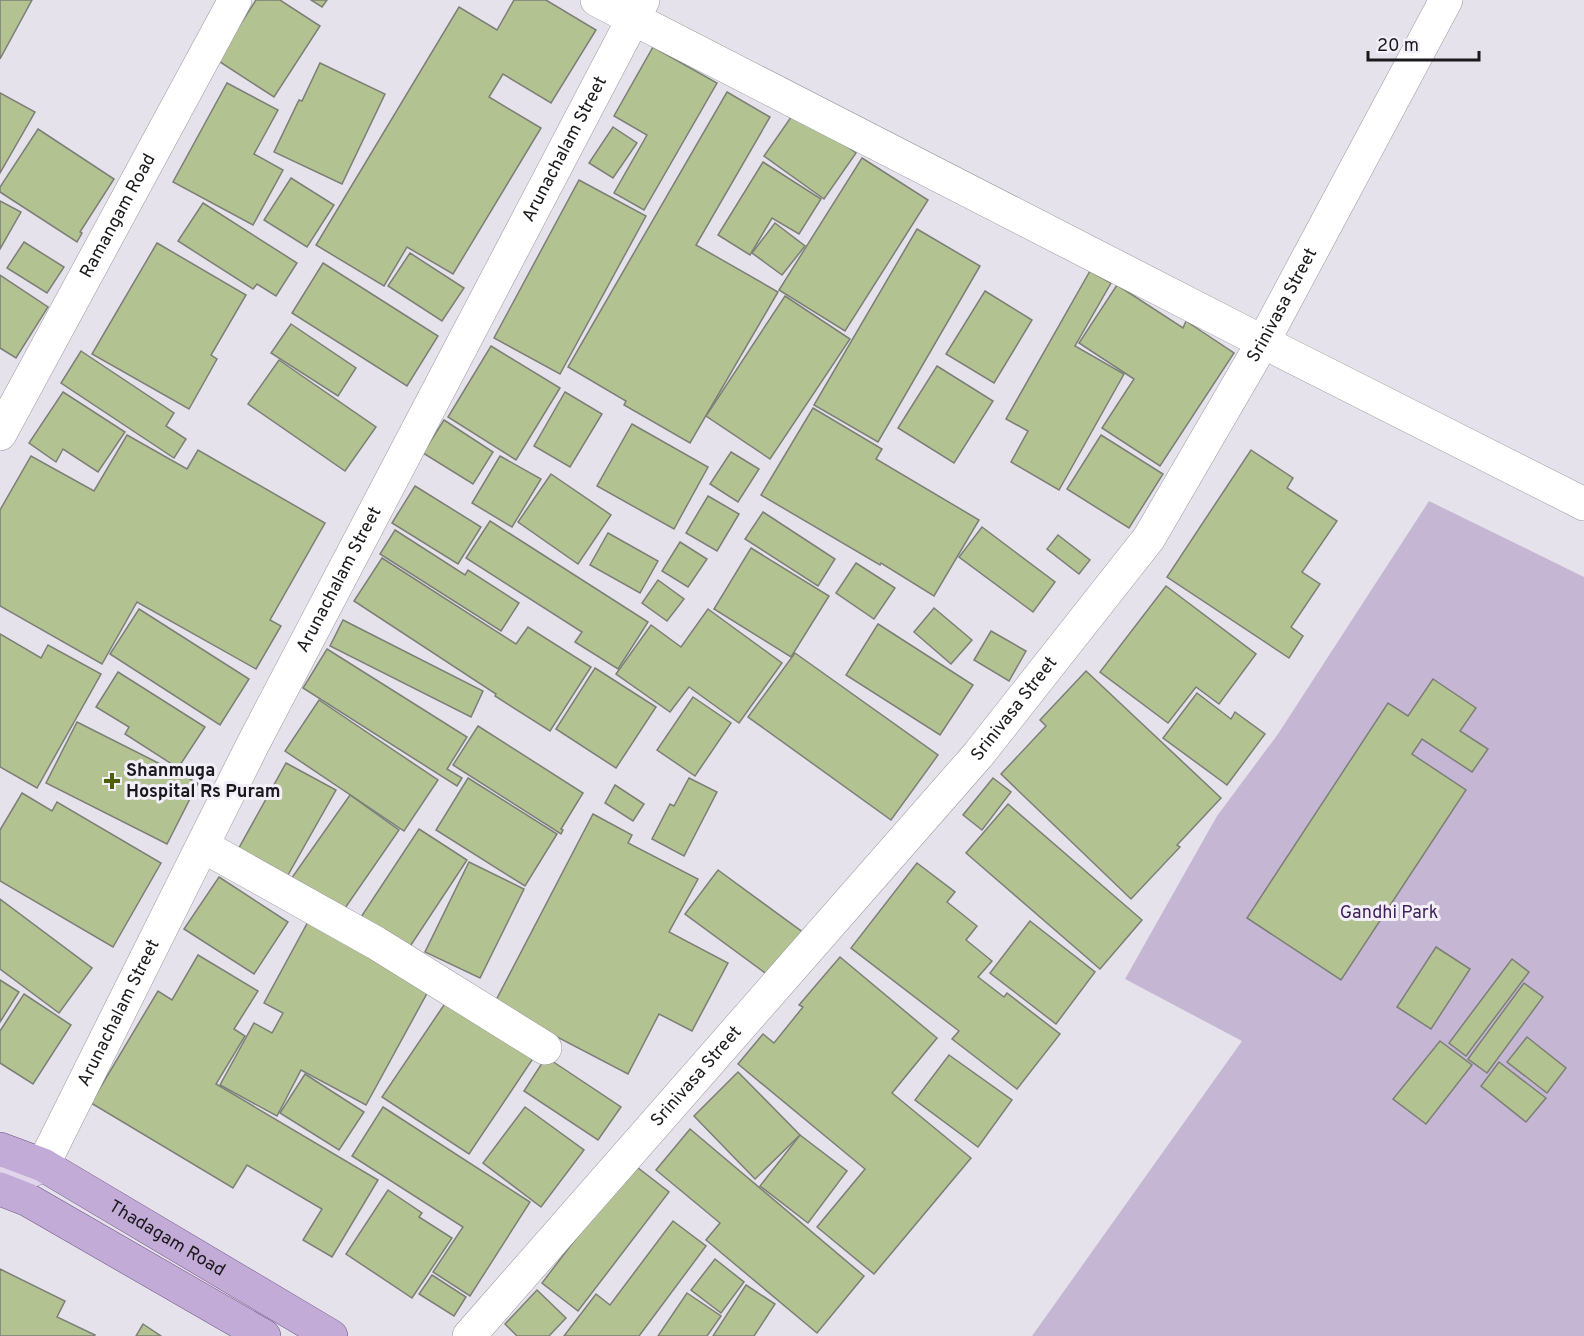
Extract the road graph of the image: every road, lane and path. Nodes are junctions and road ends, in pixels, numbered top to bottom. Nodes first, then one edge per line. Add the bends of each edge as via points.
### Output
1 (235, 0) edge
2 (597, 0) edge
3 (1446, 0) edge
4 (638, 10) edge
5 (1263, 342) junction
6 (0, 434) edge
7 (1584, 504) edge
8 (203, 846) junction
9 (545, 1048) dead end
10 (0, 1149) edge
11 (44, 1165) junction
12 (0, 1187) edge
13 (264, 1336) edge
14 (332, 1336) edge
15 (469, 1336) edge

1 - 6 street, Ramangam Road
2 - 4 street
3 - 5 street, Srinivasa Street
4 - 5 street
4 - 8 street, Arunachalam Street
5 - 7 street
5 - 15 street, Srinivasa Street via 1149,538 978,755
8 - 9 street via 376,943
8 - 11 street, Arunachalam Street
10 - 11 main road, Thadagam Road
11 - 12 street
11 - 14 main road, Thadagam Road
12 - 13 main road, Thadagam Road

